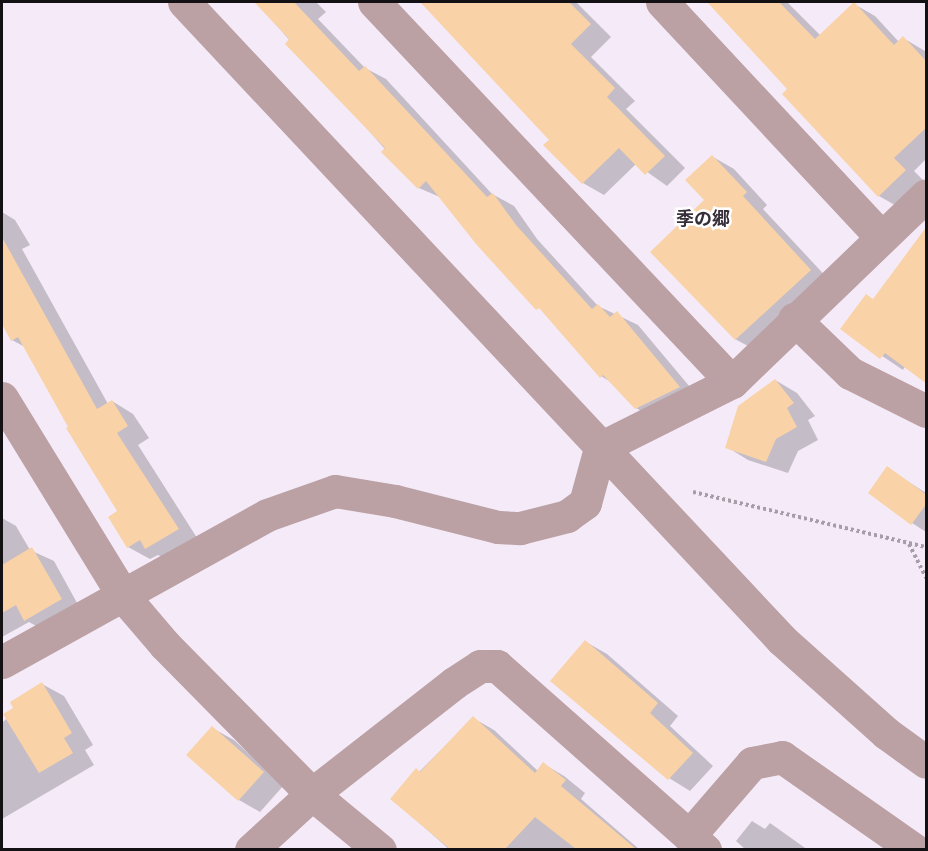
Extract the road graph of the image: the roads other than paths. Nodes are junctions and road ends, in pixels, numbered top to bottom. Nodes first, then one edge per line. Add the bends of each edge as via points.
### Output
1 (184, 2) edge
2 (374, 2) edge
3 (662, 2) edge
4 (927, 195) edge
5 (880, 236) junction
6 (794, 319) junction
7 (732, 382) junction
8 (2, 398) edge
9 (927, 411) edge
10 (12, 442) edge
11 (600, 448) junction
12 (124, 597) junction
13 (2, 662) edge
14 (927, 762) edge
15 (312, 794) junction
16 (697, 843) edge
17 (251, 849) edge
18 (380, 849) edge
19 (915, 849) edge

1 - 11 street
2 - 7 street
3 - 5 street
4 - 5 street
5 - 6 street
6 - 7 street
6 - 9 street via 850,373
7 - 11 street
8 - 10 street
10 - 12 street
11 - 12 street via 585,503 548,523 498,527 395,501 335,491 267,515
11 - 14 street via 783,640 886,733
12 - 13 street
12 - 15 street via 165,645
15 - 16 street via 454,682 480,666 497,666
15 - 17 street
15 - 18 street
16 - 19 street via 752,764 782,757

